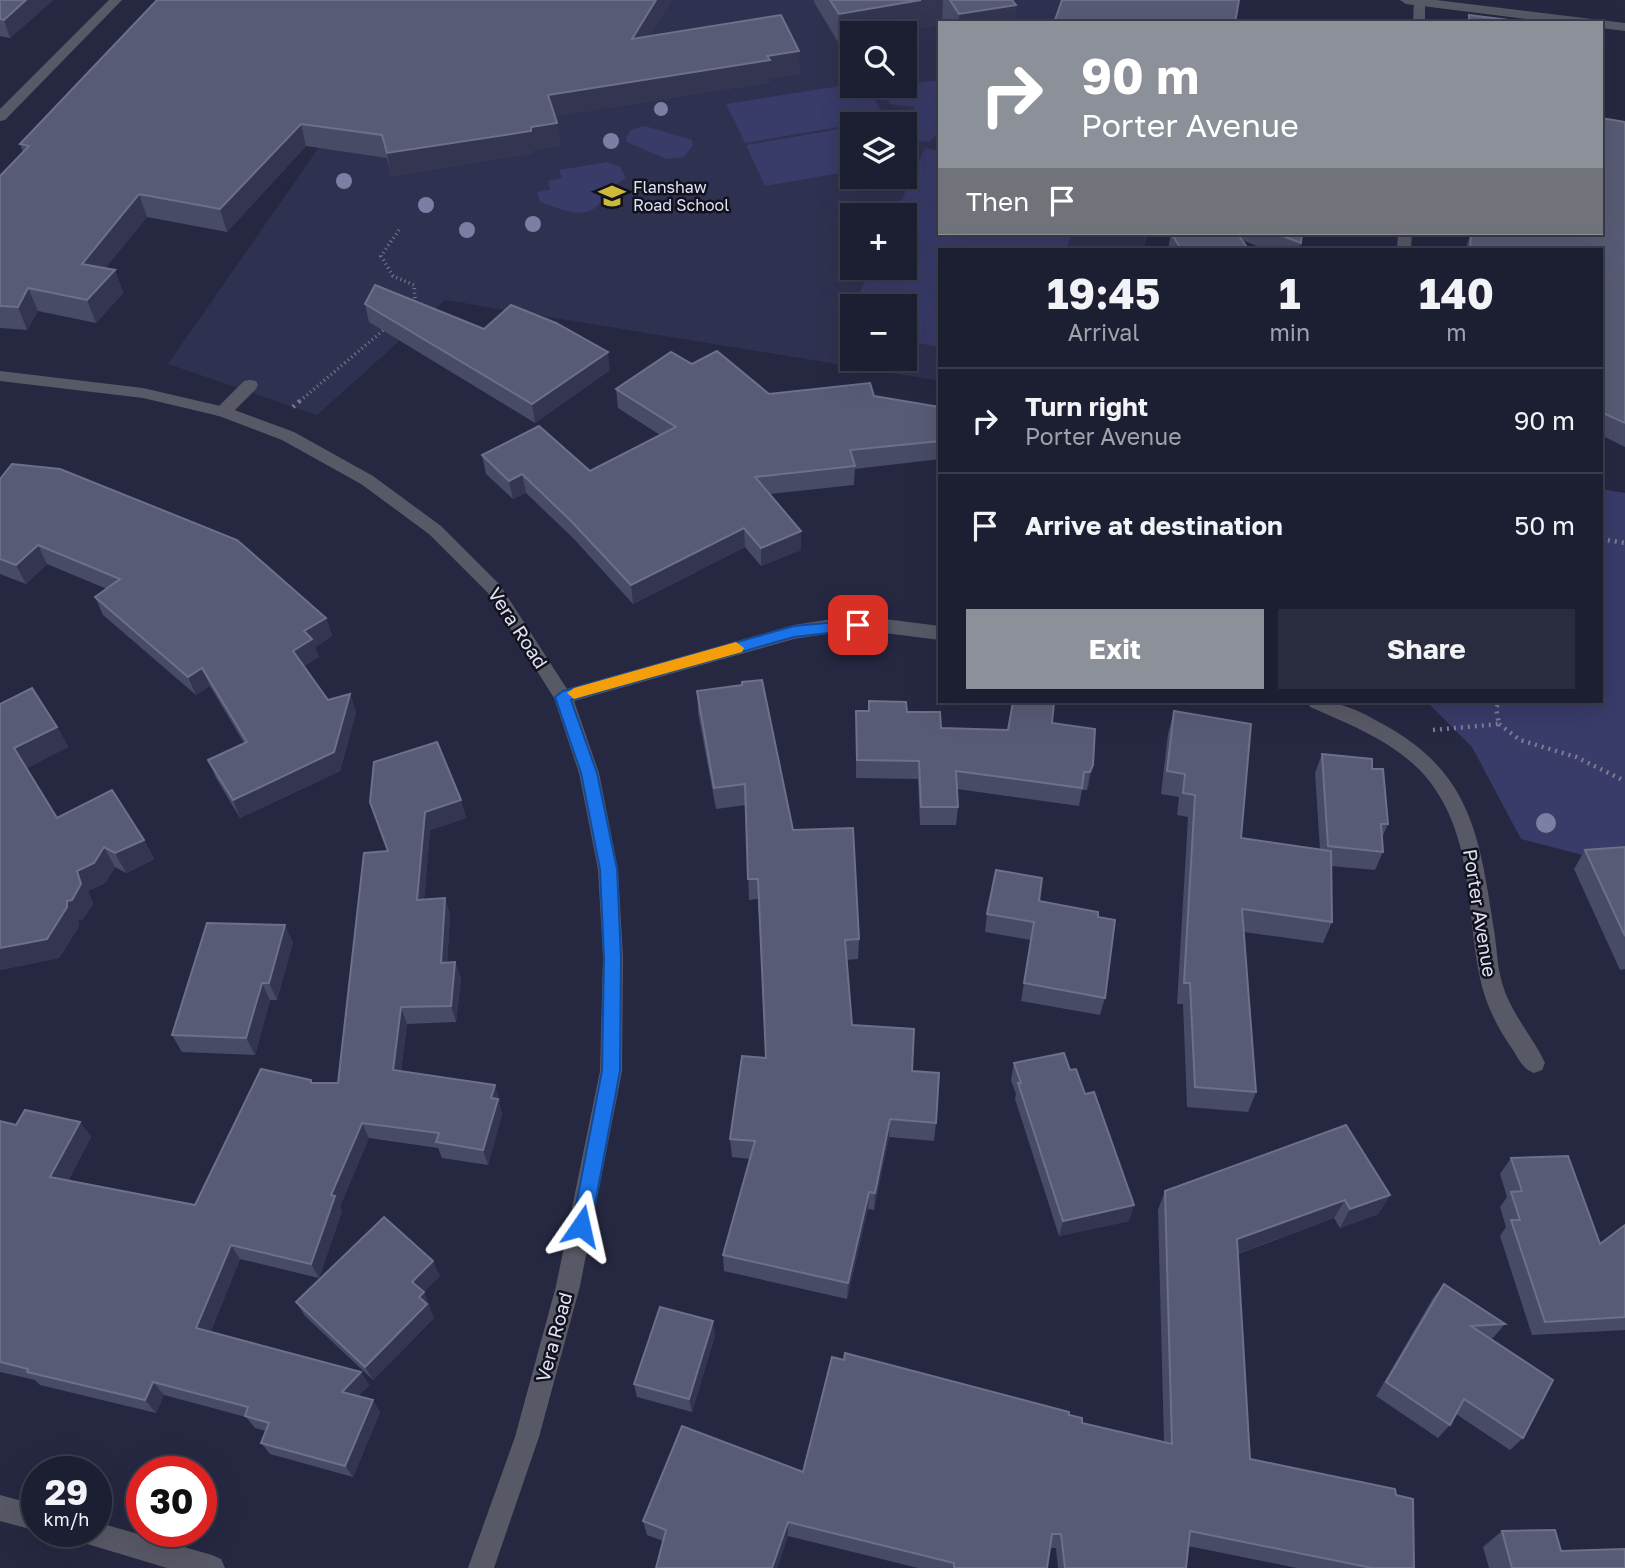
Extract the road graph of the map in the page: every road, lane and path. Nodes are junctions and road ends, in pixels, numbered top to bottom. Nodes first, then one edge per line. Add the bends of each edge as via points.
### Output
1 (116, 0) edge
2 (1413, 1) edge
3 (1454, 3) edge
4 (1418, 21) edge
5 (1577, 21) edge
6 (1603, 24) edge
7 (1625, 27) edge
8 (0, 117) edge
9 (399, 230) dead end
10 (405, 311) edge
11 (395, 320) edge
12 (0, 376) edge
13 (250, 385) dead end
14 (223, 412) junction
15 (285, 413) dead end
16 (1603, 539) edge
17 (1625, 543) edge
18 (938, 633) edge
19 (563, 697) junction
20 (1320, 703) edge
21 (1498, 703) edge
22 (1499, 724) junction
23 (1421, 731) dead end
24 (1625, 781) edge
25 (1534, 1063) dead end
26 (0, 1508) edge
27 (21, 1514) edge
28 (112, 1539) edge
29 (212, 1568) edge
30 (481, 1568) edge

1 - 8 street
2 - 3 street
2 - 4 street
3 - 5 street
6 - 7 street
9 - 10 path via 381,256 394,276 414,285 415,299
11 - 15 path
12 - 14 street, Vera Road via 143,393
13 - 14 street
14 - 19 street, Vera Road via 288,436 367,480 435,530 494,589
16 - 17 path
18 - 19 street via 877,625 794,632
19 - 30 street, Vera Road via 589,773 608,869 613,958 611,1071 568,1286 527,1437
20 - 25 street, Porter Avenue via 1367,723 1400,744 1447,789 1471,848 1492,986 1513,1035
21 - 22 path
22 - 23 path
22 - 24 path via 1512,737 1595,763
26 - 27 street
28 - 29 street

